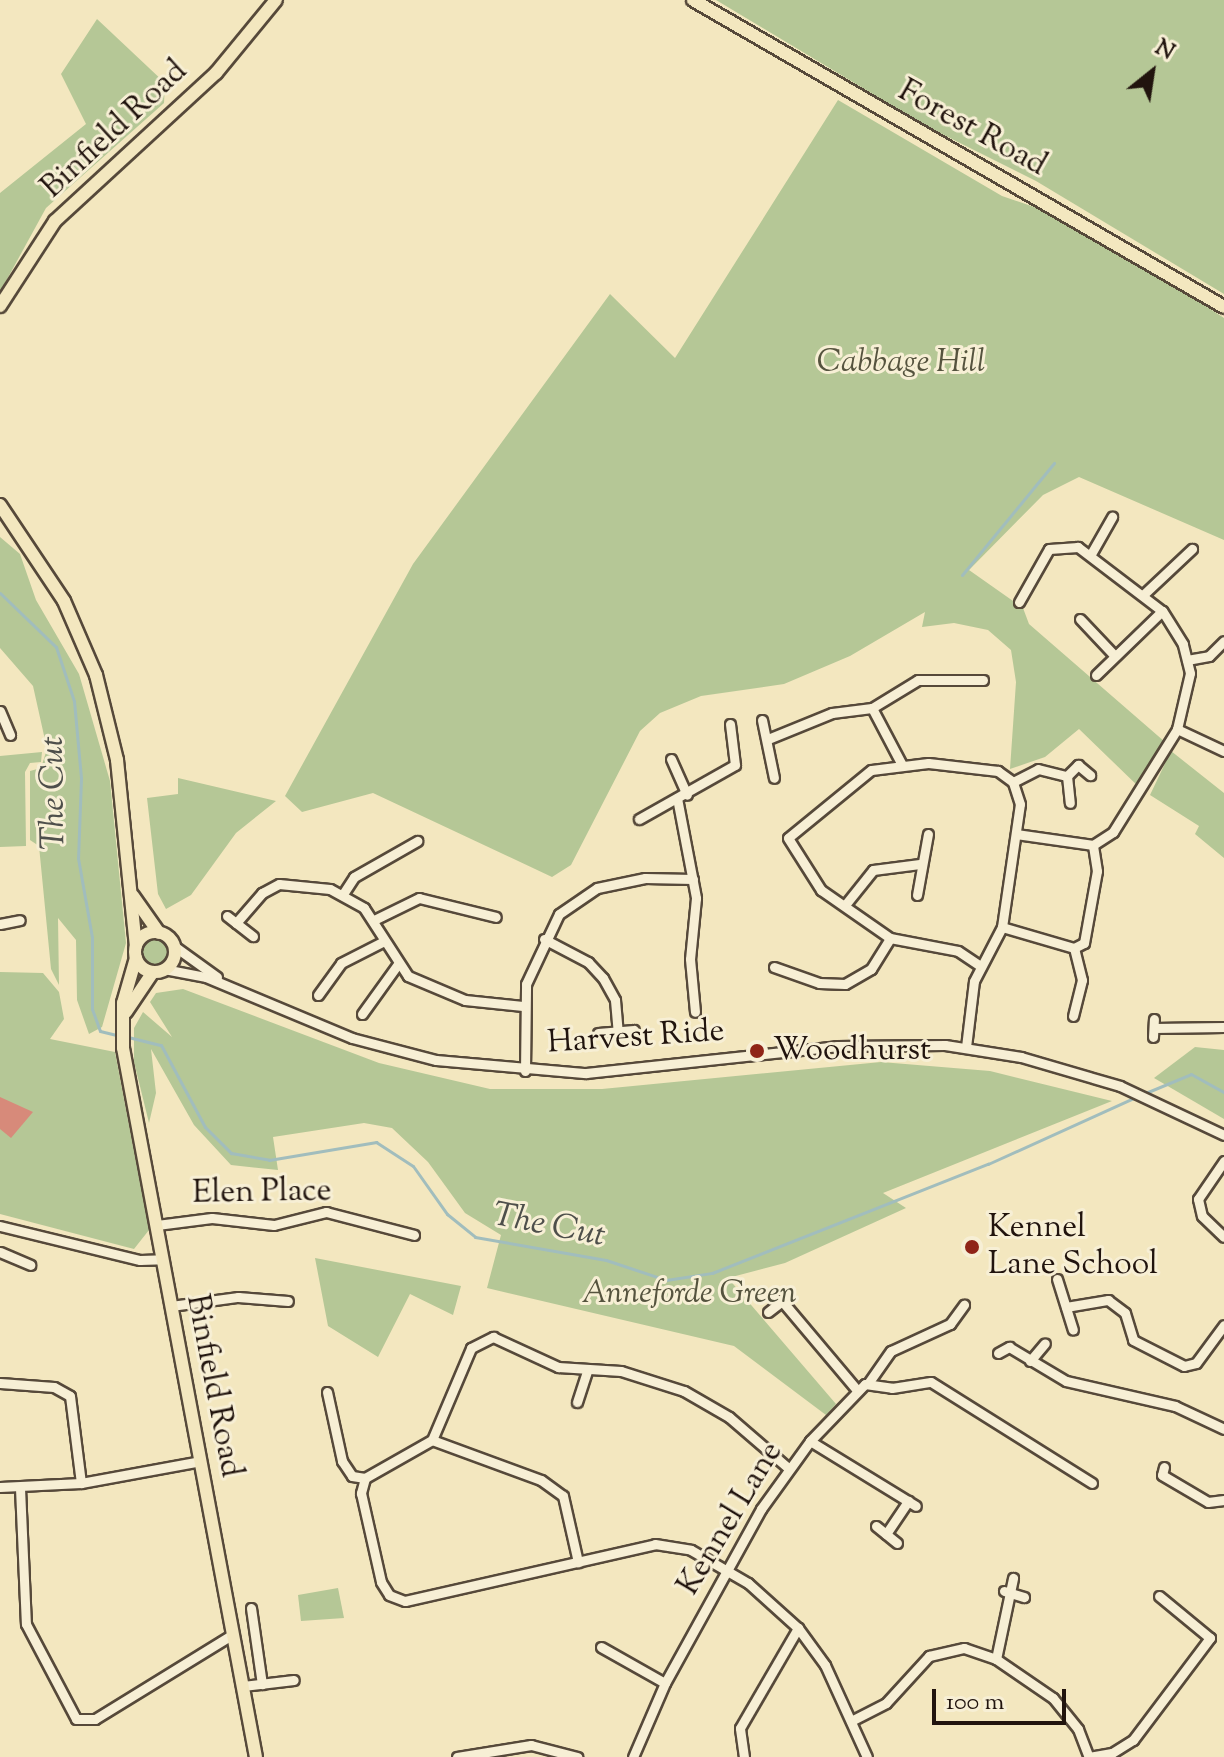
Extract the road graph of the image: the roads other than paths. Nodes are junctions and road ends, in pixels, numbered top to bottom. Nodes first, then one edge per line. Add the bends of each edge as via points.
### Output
1 (276, 0) edge
2 (693, 0) edge
3 (0, 306) edge
4 (1224, 307) edge
5 (0, 505) edge
6 (1112, 517) dead end
7 (0, 520) edge
8 (18, 531) junction
9 (1192, 549) dead end
10 (1091, 554) junction
11 (1144, 594) junction
12 (1019, 602) dead end
13 (1162, 611) junction
14 (1080, 619) dead end
15 (1224, 641) edge
16 (1115, 656) junction
17 (1187, 660) junction
18 (1096, 675) dead end
19 (983, 680) dead end
20 (872, 708) junction
21 (0, 711) edge
22 (762, 720) dead end
23 (730, 724) dead end
24 (1177, 729) junction
25 (10, 735) dead end
26 (768, 739) junction
27 (1224, 751) edge
28 (671, 759) dead end
29 (902, 765) junction
30 (1090, 775) dead end
31 (1067, 776) junction
32 (774, 778) dead end
33 (1013, 782) junction
34 (682, 796) junction
35 (1070, 803) dead end
36 (639, 819) dead end
37 (928, 834) dead end
38 (1016, 834) junction
39 (417, 841) dead end
40 (1093, 845) junction
41 (920, 864) junction
42 (693, 879) junction
43 (130, 890) junction
44 (343, 894) junction
45 (917, 895) dead end
46 (845, 905) junction
47 (227, 916) dead end
48 (496, 917) dead end
49 (20, 920) dead end
50 (374, 920) junction
51 (236, 923) junction
52 (0, 924) edge
53 (1002, 927) junction
54 (159, 933) junction
55 (253, 936) dead end
56 (890, 938) junction
57 (544, 939) junction
58 (384, 941) junction
59 (174, 946) junction
60 (1074, 948) junction
61 (136, 952) junction
62 (398, 964) junction
63 (980, 966) junction
64 (774, 967) dead end
65 (159, 970) junction
66 (240, 992) junction
67 (318, 995) dead end
68 (523, 1006) junction
69 (695, 1012) dead end
70 (362, 1014) dead end
71 (1073, 1016) dead end
72 (121, 1024) junction
73 (1224, 1027) edge
74 (1154, 1028) dead end
75 (634, 1030) dead end
76 (618, 1032) junction
77 (598, 1033) dead end
78 (966, 1047) junction
79 (525, 1071) junction
80 (1224, 1135) edge
81 (1224, 1161) edge
82 (157, 1225) junction
83 (0, 1226) edge
84 (414, 1235) dead end
85 (1224, 1237) edge
86 (0, 1252) edge
87 (163, 1259) junction
88 (30, 1265) dead end
89 (1057, 1279) dead end
90 (288, 1301) dead end
91 (964, 1305) dead end
92 (171, 1306) junction
93 (1066, 1307) junction
94 (768, 1312) dead end
95 (1224, 1325) edge
96 (1073, 1330) dead end
97 (1045, 1343) dead end
98 (998, 1353) dead end
99 (1030, 1361) junction
100 (587, 1372) junction
101 (869, 1382) junction
102 (0, 1383) edge
103 (857, 1390) junction
104 (327, 1392) dead end
105 (577, 1402) dead end
106 (1224, 1429) edge
107 (432, 1440) junction
108 (810, 1441) junction
109 (201, 1461) junction
110 (1164, 1467) dead end
111 (788, 1468) junction
112 (365, 1478) junction
113 (81, 1483) junction
114 (1092, 1483) dead end
115 (0, 1487) edge
116 (20, 1488) junction
117 (1224, 1500) edge
118 (876, 1526) dead end
119 (886, 1534) junction
120 (897, 1543) dead end
121 (578, 1562) junction
122 (727, 1570) junction
123 (1013, 1578) dead end
124 (1007, 1592) junction
125 (1159, 1596) dead end
126 (1024, 1597) dead end
127 (251, 1608) dead end
128 (798, 1628) junction
129 (233, 1634) junction
130 (601, 1647) dead end
131 (996, 1659) junction
132 (294, 1680) dead end
133 (665, 1683) junction
134 (262, 1684) junction
135 (243, 1686) junction
136 (851, 1721) junction
137 (256, 1757) edge
138 (457, 1757) edge
139 (577, 1757) edge
140 (633, 1757) edge
141 (744, 1757) edge
142 (867, 1757) edge
143 (1089, 1757) edge

1 - 3 main road, Binfield Road via 216,73 55,221
2 - 4 main road, Forest Road
5 - 8 main road, Binfield Road
6 - 10 street
7 - 8 main road, Binfield Road
8 - 43 main road, Binfield Road via 64,601 96,675 117,760
9 - 11 street
10 - 11 street
10 - 12 street via 1068,543 1049,549
11 - 13 street
13 - 16 street
13 - 17 street
14 - 16 street
15 - 17 street via 1209,656
16 - 18 street
17 - 24 street via 1188,694
19 - 20 street via 918,680
20 - 26 street via 832,713
20 - 29 street
21 - 25 street
22 - 26 street
23 - 34 street via 737,765
24 - 27 street
24 - 40 street via 1121,823
26 - 32 street
28 - 34 street
29 - 33 street via 998,771
29 - 46 street via 871,770 793,833 789,842 821,890
30 - 31 street via 1078,765
31 - 33 street via 1038,769
31 - 35 street
33 - 38 street via 1020,804
34 - 36 street
34 - 42 street
37 - 41 street
38 - 40 street
38 - 53 street
39 - 44 street via 354,877
40 - 60 street via 1091,925 1084,943
41 - 45 street
41 - 46 street via 873,870
42 - 57 street via 645,878 590,891 566,905
42 - 69 street
43 - 54 main road, Binfield Road
43 - 61 main road, Binfield Road
44 - 50 street
44 - 51 street via 310,884 279,884 262,893
46 - 56 street
47 - 51 street
48 - 50 street via 419,898
49 - 52 street
50 - 58 street
51 - 55 street
53 - 60 street
53 - 63 street
54 - 59 main road, Binfield Road
54 - 61 main road
56 - 63 street via 958,951
56 - 64 street via 871,969 845,984 813,982
57 - 68 street
57 - 76 street via 588,962 603,978 615,1000
58 - 62 street
58 - 67 street via 341,963
59 - 65 main road
59 - 66 street, Harvest Ride
60 - 71 street via 1082,980
61 - 65 main road
61 - 72 main road, Binfield Road
62 - 68 street via 408,976 465,1000
62 - 70 street
63 - 78 street
65 - 66 street, Harvest Ride
65 - 72 main road
66 - 79 street, Harvest Ride via 384,1048
68 - 79 street
72 - 82 main road, Binfield Road
73 - 74 street
75 - 76 street
76 - 77 street
78 - 79 street, Harvest Ride via 857,1044 645,1069
78 - 80 street, Harvest Ride via 1021,1057 1138,1093
81 - 85 street via 1198,1199 1202,1216
82 - 84 street, Elen Place via 212,1218 274,1225 326,1212
82 - 87 main road, Binfield Road
83 - 87 street via 140,1260
86 - 88 street
87 - 92 main road, Binfield Road
89 - 93 street
90 - 92 street via 238,1297
91 - 101 street, Kennel Lane via 950,1324 891,1351
92 - 109 main road, Binfield Road
93 - 95 street via 1108,1300 1125,1313 1133,1340 1184,1366 1196,1363
93 - 96 street
94 - 103 street via 782,1301
97 - 99 street
98 - 99 street via 1009,1347
99 - 106 street via 1066,1381 1175,1406
100 - 105 street
100 - 107 street via 558,1367 499,1338 483,1339 471,1348
100 - 111 street via 621,1371 684,1391 737,1423
101 - 103 street, Kennel Lane
101 - 114 street via 892,1388 931,1382
102 - 113 street via 54,1387 70,1396
103 - 108 street, Kennel Lane
104 - 112 street via 342,1461 352,1476
107 - 112 street
107 - 121 street via 555,1486 567,1507
108 - 111 street, Kennel Lane
108 - 119 street via 912,1504
109 - 113 street
109 - 129 main road, Binfield Road
110 - 117 street via 1162,1475 1208,1502
111 - 122 street, Kennel Lane
112 - 121 street via 361,1493 389,1595 425,1599
113 - 116 street
115 - 116 street
116 - 129 street via 26,1624 76,1719 95,1719
118 - 119 street
119 - 120 street
121 - 122 street via 670,1543
122 - 128 street
122 - 133 street, Kennel Lane
123 - 124 street
124 - 126 street
124 - 131 street
125 - 143 street via 1210,1638 1133,1740
127 - 134 street
128 - 136 street via 825,1665
128 - 141 street via 740,1728
129 - 135 main road, Binfield Road
130 - 133 street
131 - 136 street via 964,1648 937,1652 886,1703
131 - 143 street via 1061,1705
132 - 134 street
133 - 140 street, Kennel Lane
134 - 135 street
135 - 137 main road, Binfield Road
136 - 142 street
138 - 139 street via 531,1745

